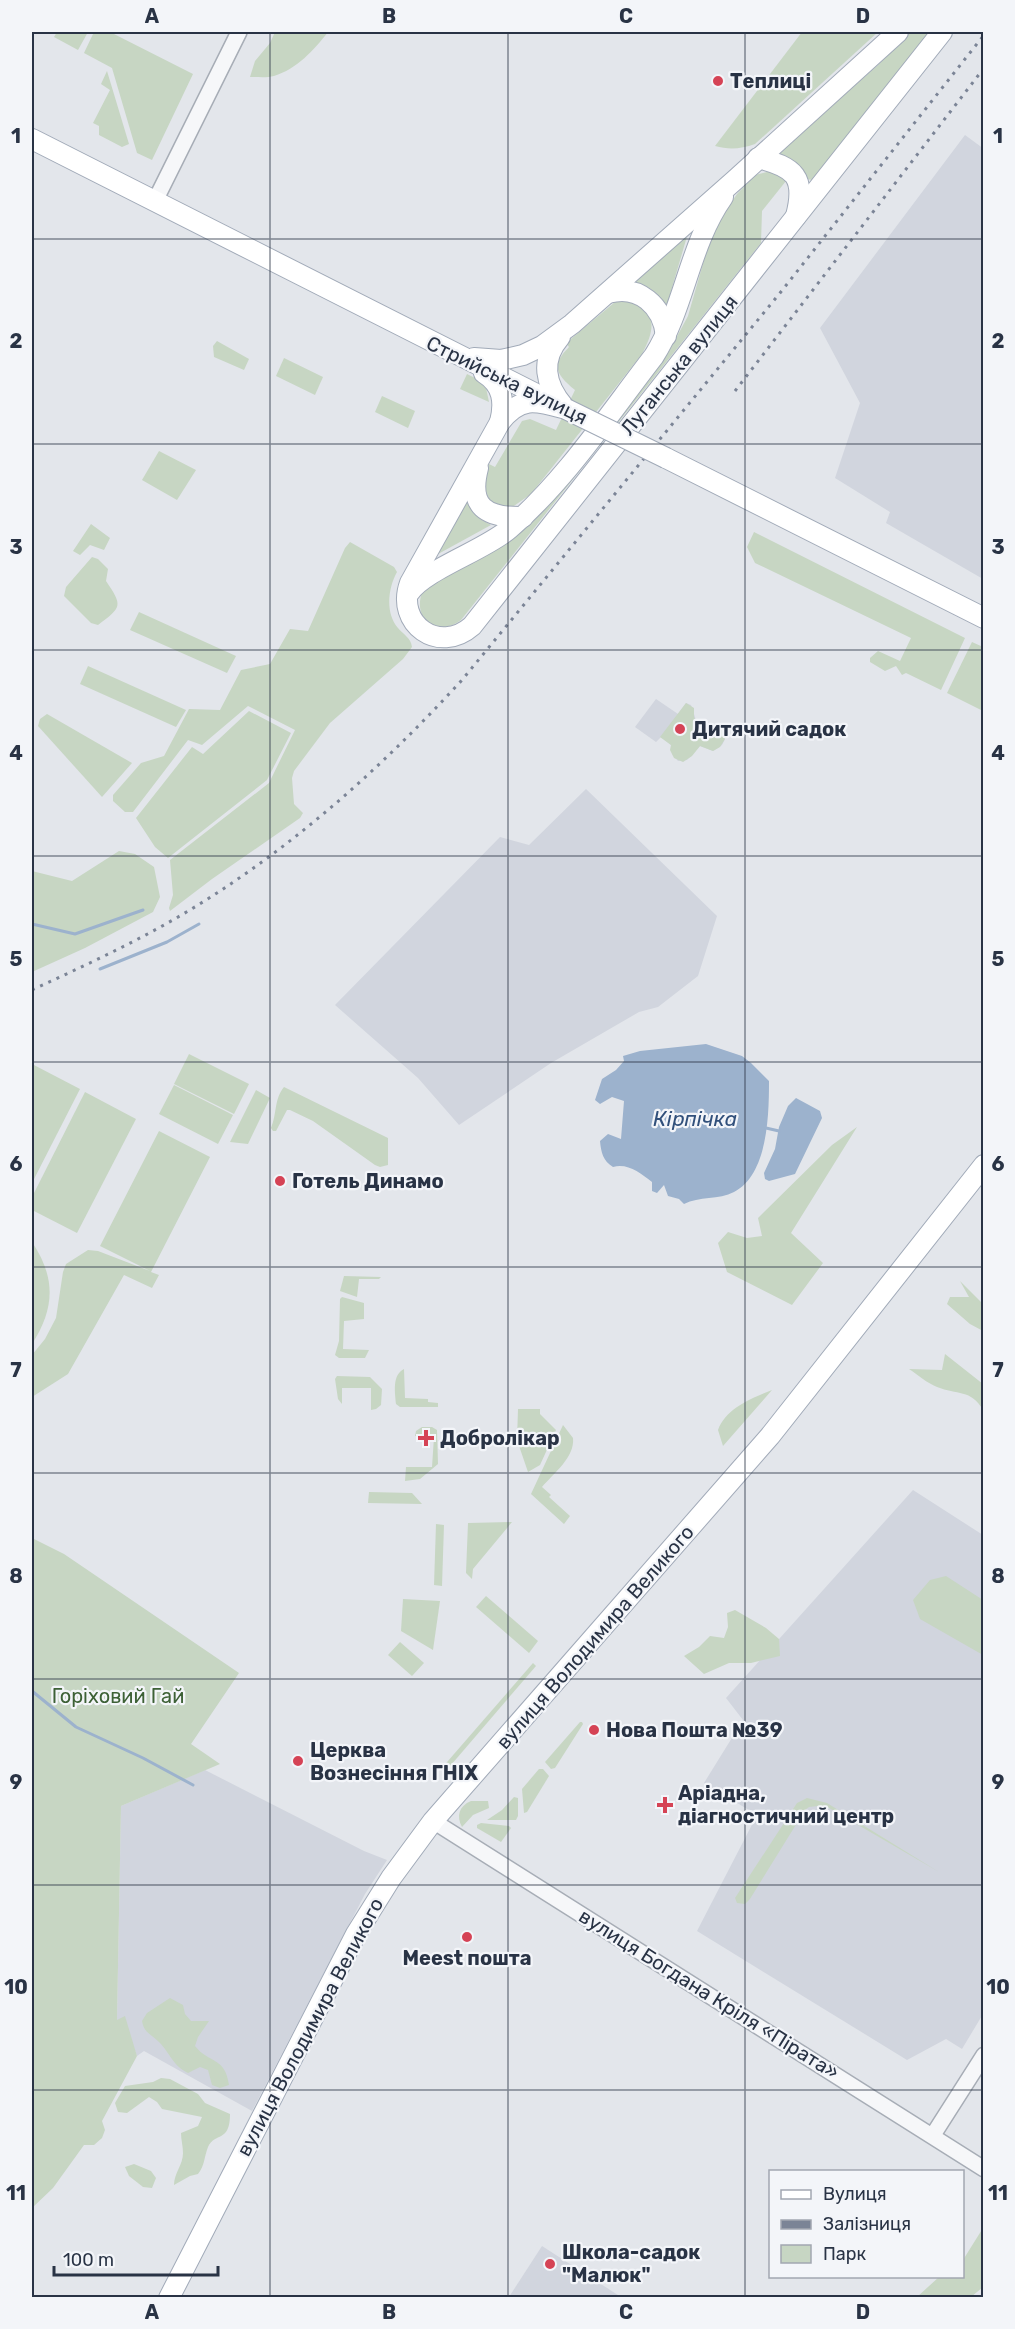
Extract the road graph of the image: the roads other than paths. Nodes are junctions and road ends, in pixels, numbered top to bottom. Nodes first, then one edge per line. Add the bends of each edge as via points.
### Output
1 (239, 32) edge
2 (898, 32) edge
3 (942, 32) edge
4 (32, 139) edge
5 (758, 158) junction
6 (735, 180) junction
7 (155, 201) junction
8 (795, 220) junction
9 (608, 293) junction
10 (572, 324) junction
11 (666, 336) junction
12 (452, 352) junction
13 (566, 409) junction
14 (500, 422) junction
15 (482, 456) junction
16 (523, 517) junction
17 (406, 598) junction
18 (984, 618) edge
19 (984, 1165) edge
20 (433, 1821) junction
21 (984, 2055) edge
22 (933, 2135) junction
23 (984, 2169) edge
24 (169, 2298) edge

1 - 7 street
2 - 5 main road, Луганська вулиця
3 - 8 main road, Луганська вулиця
4 - 7 main road, Стрийська вулиця
5 - 6 main road, Луганська вулиця
5 - 8 main road via 785,166 798,180 800,196
6 - 9 main road, Луганська вулиця
6 - 11 main road, Луганська вулиця via 703,233
7 - 12 main road, Стрийська вулиця
8 - 17 main road, Луганська вулиця via 472,626 452,637 435,637 412,620
9 - 10 main road, Луганська вулиця
9 - 11 main road, Луганська вулиця via 625,290 649,300 663,320
10 - 12 main road, Луганська вулиця via 542,346 512,358 490,361
10 - 13 main road, Луганська вулиця via 549,354 546,368 547,380
11 - 16 main road, Луганська вулиця via 557,480
12 - 13 main road, Стрийська вулиця
12 - 14 main road via 500,389
13 - 14 main road via 537,401 525,403
13 - 18 main road, Стрийська вулиця, bridge
14 - 15 main road
15 - 16 main road via 475,485 480,503 498,517
15 - 17 main road via 414,576
16 - 17 main road, Луганська вулиця via 497,538 419,583
19 - 20 main road, вулиця Володимира Великого via 770,1436
20 - 22 street, вулиця Богдана Кріля «Пірата»
20 - 24 main road, вулиця Володимира Великого via 356,1934
21 - 22 street
22 - 23 street, вулиця Богдана Кріля «Пірата»

